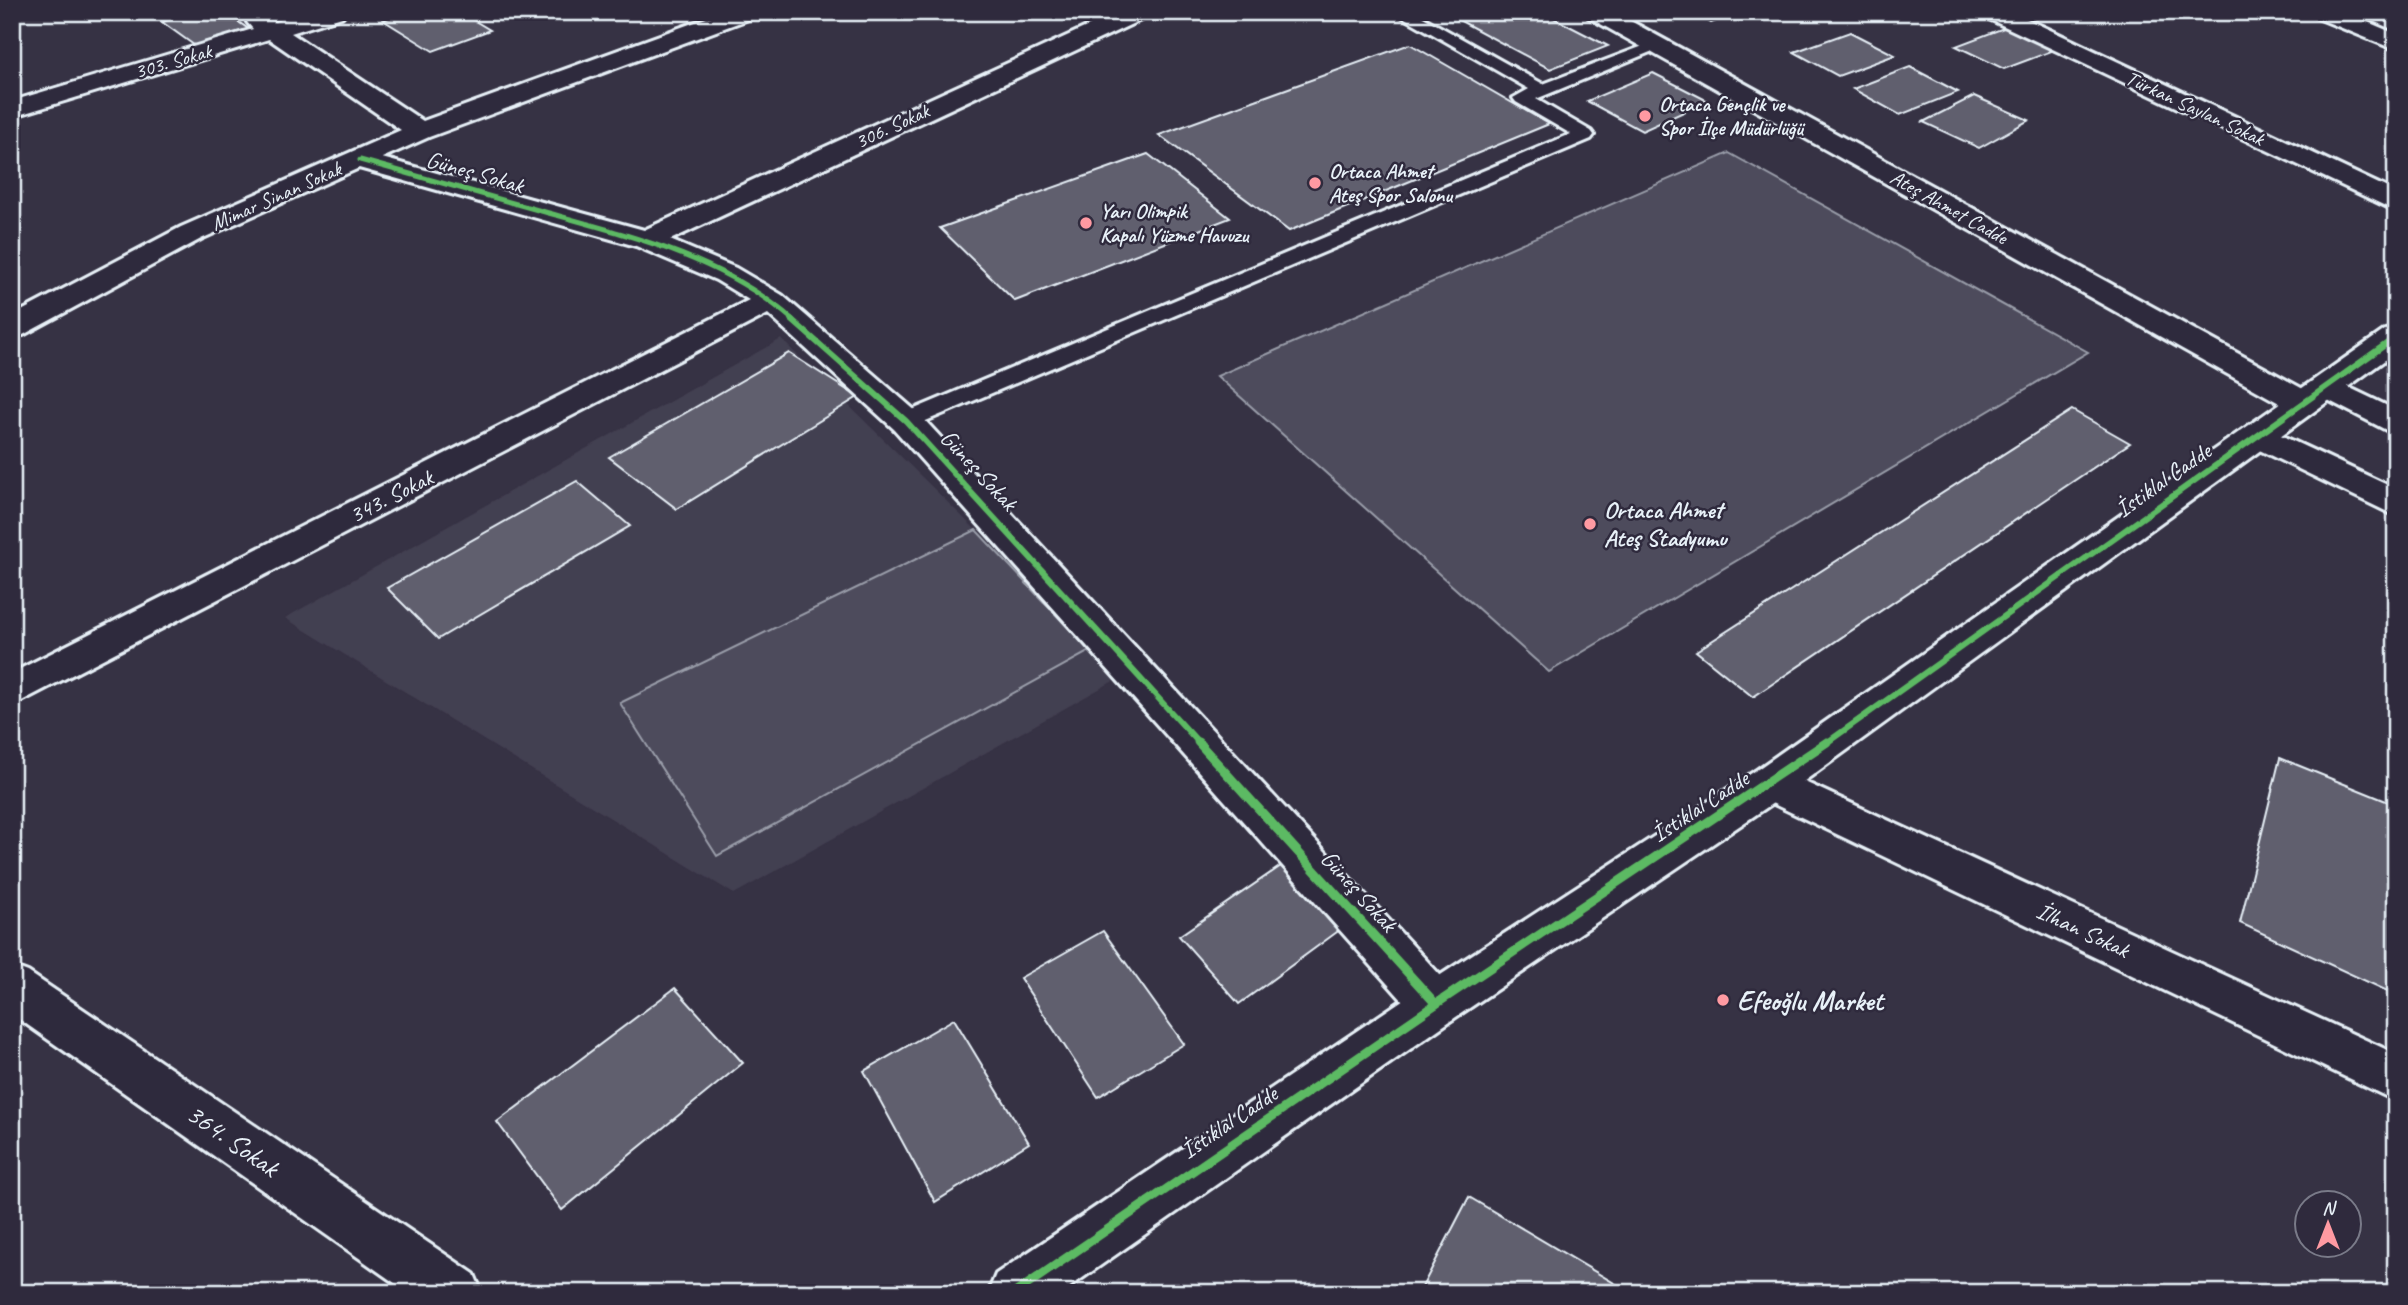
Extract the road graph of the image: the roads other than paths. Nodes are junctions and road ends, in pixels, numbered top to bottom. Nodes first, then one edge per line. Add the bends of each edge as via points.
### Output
1 (246, 12) edge
2 (334, 12) edge
3 (746, 12) edge
4 (1139, 12) edge
5 (1402, 12) edge
6 (1596, 12) edge
7 (1993, 12) edge
8 (2323, 12) edge
9 (2379, 12) edge
10 (2352, 24) junction
11 (274, 32) junction
12 (2396, 43) edge
13 (1657, 46) junction
14 (1542, 90) junction
15 (12, 109) edge
16 (420, 131) junction
17 (360, 160) junction
18 (2396, 203) edge
19 (646, 240) junction
20 (771, 301) junction
21 (12, 328) edge
22 (2396, 337) edge
23 (2315, 394) junction
24 (906, 421) junction
25 (2396, 424) edge
26 (2259, 436) junction
27 (2396, 504) edge
28 (12, 691) edge
29 (1770, 782) junction
30 (12, 987) edge
31 (1436, 1004) junction
32 (2396, 1078) edge
33 (455, 1293) edge
34 (1014, 1293) edge

1 - 11 street, Güneş Sokak
2 - 11 street, 303. Sokak
3 - 16 street, Mimar Sinan Sokak
4 - 19 street, 306. Sokak
5 - 14 lane
6 - 13 street, Ateş Ahmet Cadde
7 - 18 street, Türkan Saylan Sokak
8 - 10 street
9 - 10 street
10 - 12 street
11 - 15 street, 303. Sokak
11 - 16 street, Güneş Sokak
13 - 14 lane
13 - 23 street, Ateş Ahmet Cadde
14 - 24 lane via 1522,98 1585,135
16 - 17 street, Mimar Sinan Sokak
17 - 19 street, Güneş Sokak
17 - 21 street, Mimar Sinan Sokak via 191,233
19 - 20 street, Güneş Sokak via 726,274
20 - 24 street, Güneş Sokak
20 - 28 street, 343. Sokak
22 - 23 street, İstiklal Cadde
23 - 25 street, Ateş Ahmet Cadde
23 - 26 street, İstiklal Cadde
24 - 31 street, Güneş Sokak
26 - 27 street
26 - 29 street, İstiklal Cadde
29 - 31 street, İstiklal Cadde
29 - 32 street, İlhan Sokak
30 - 33 street, 364. Sokak
31 - 34 street, İstiklal Cadde

